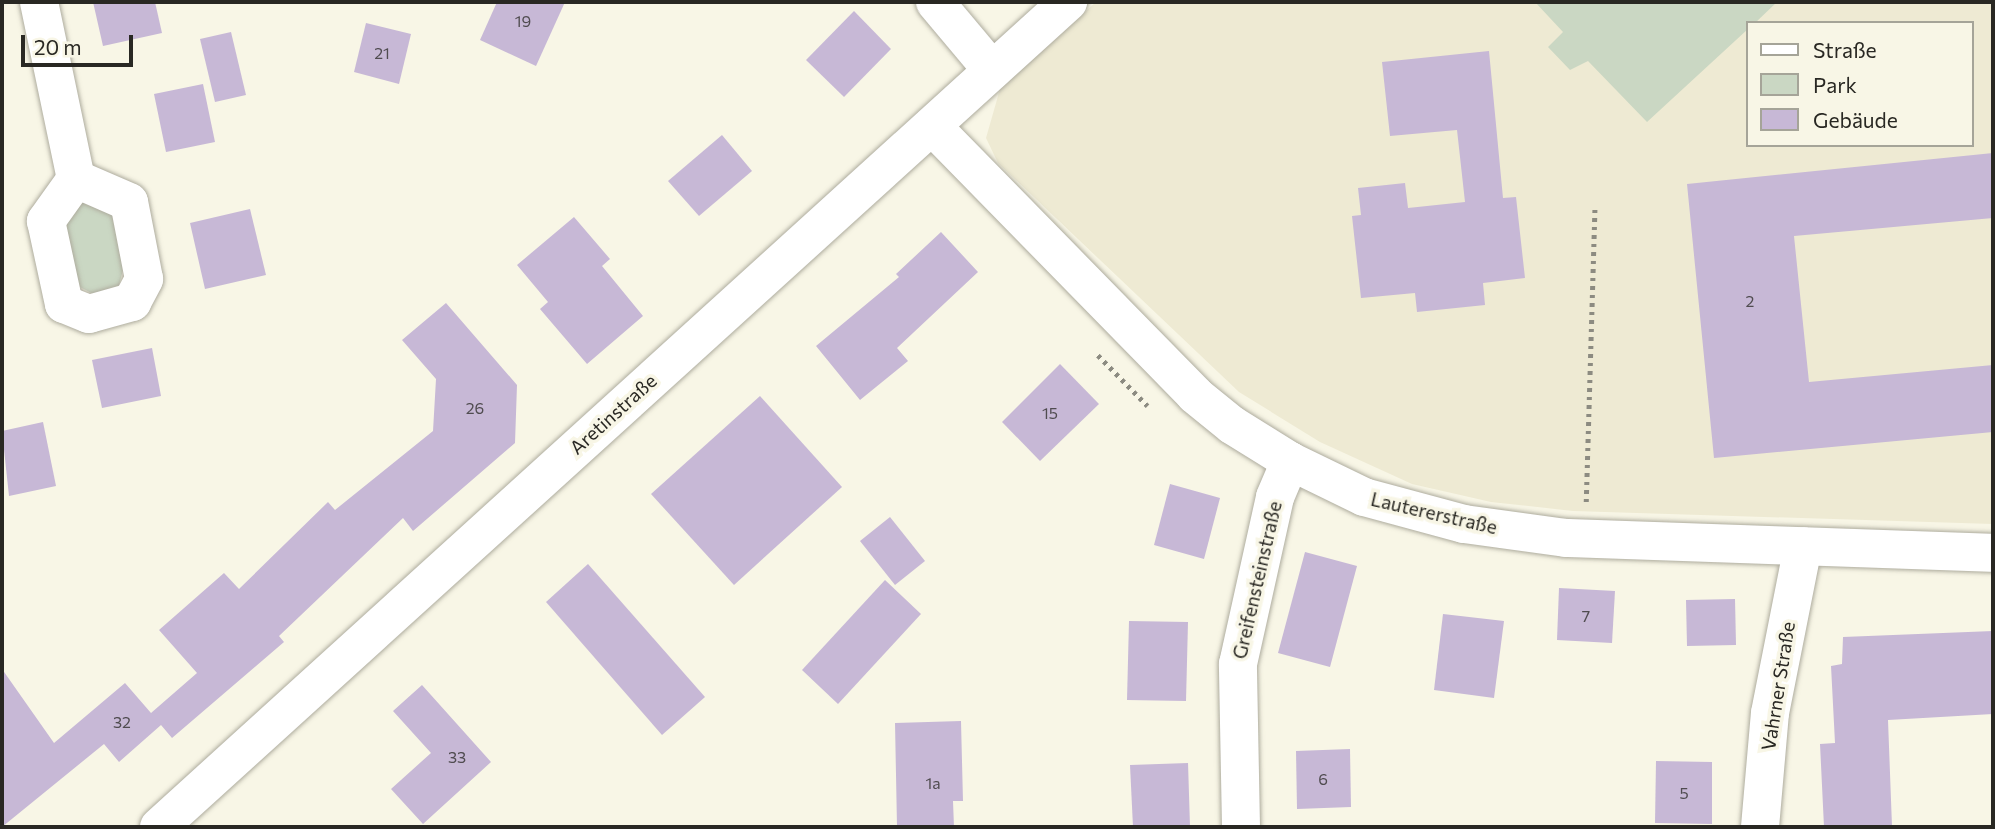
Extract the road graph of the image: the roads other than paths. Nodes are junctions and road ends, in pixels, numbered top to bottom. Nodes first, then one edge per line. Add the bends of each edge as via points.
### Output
1 (39, 2) edge
2 (935, 2) edge
3 (1068, 2) edge
4 (992, 70) junction
5 (932, 126) junction
6 (76, 179) dead end
7 (1290, 461) junction
8 (1803, 546) junction
9 (1993, 552) edge
10 (159, 827) edge
11 (1241, 827) edge
12 (1760, 827) edge

1 - 6 street
2 - 4 street
3 - 4 street, Aretinstraße
4 - 5 street, Aretinstraße
5 - 7 street, Lautererstraße via 1195,395 1232,425
5 - 10 street, Aretinstraße
7 - 8 street, Lautererstraße via 1364,497 1451,521 1584,539
7 - 11 street, Greifensteinstraße via 1275,497 1238,664
8 - 9 street, Lautererstraße
8 - 12 street, Vahrner Straße via 1770,712

